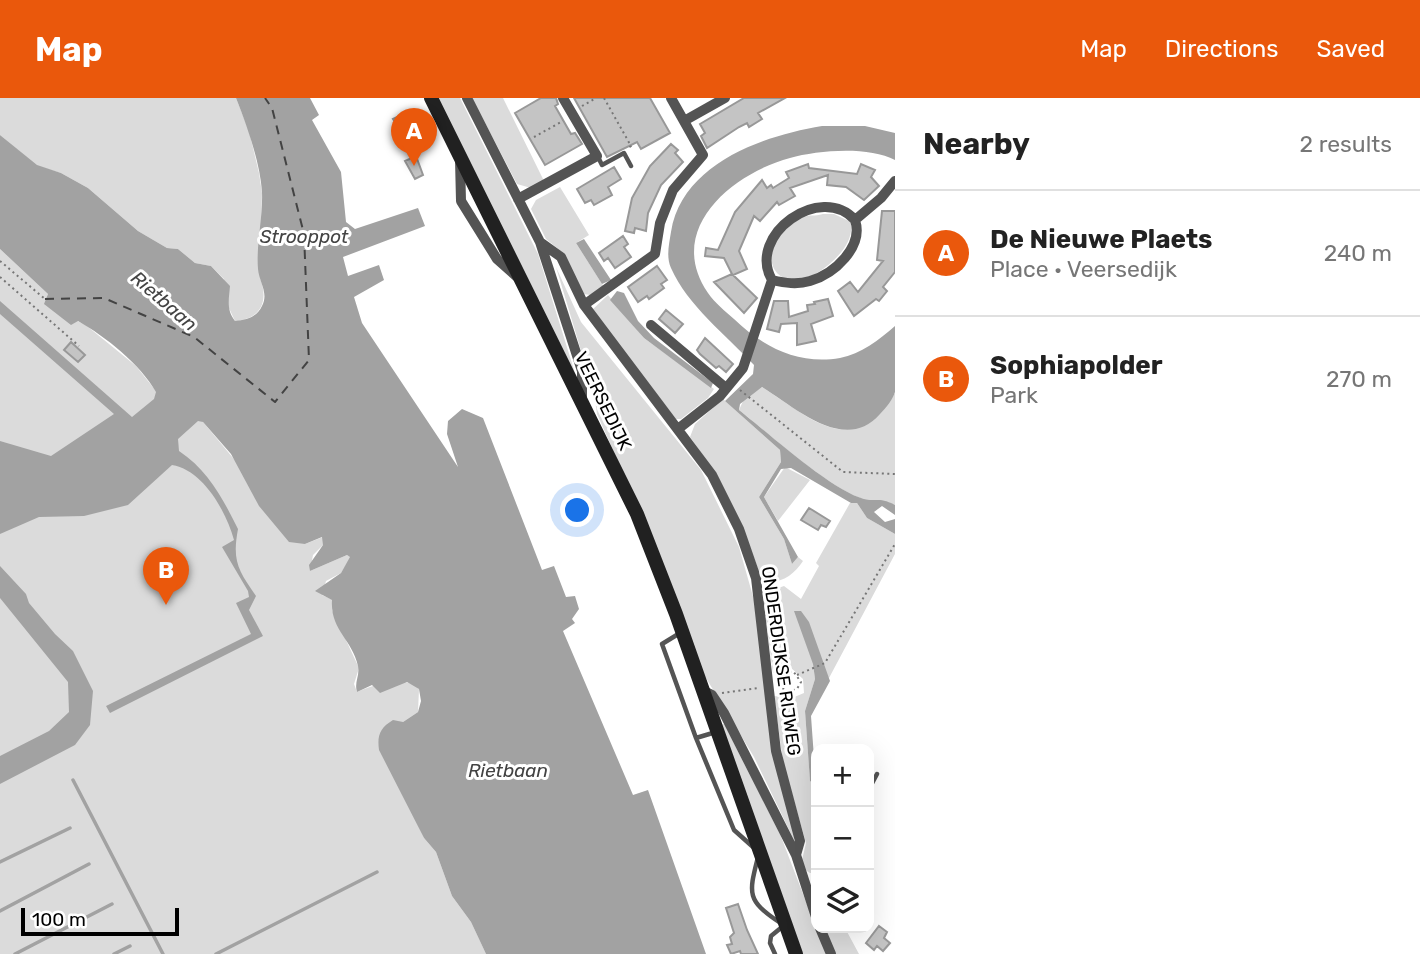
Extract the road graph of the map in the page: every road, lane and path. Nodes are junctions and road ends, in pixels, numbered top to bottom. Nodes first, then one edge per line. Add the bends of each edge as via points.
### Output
1 (431, 98) edge
2 (467, 98) edge
3 (563, 98) edge
4 (596, 98) edge
5 (604, 98) edge
6 (671, 98) edge
7 (725, 98) edge
8 (572, 113) junction
9 (684, 121) junction
10 (534, 137) dead end
11 (624, 153) junction
12 (597, 156) junction
13 (631, 166) dead end
14 (895, 181) edge
15 (518, 199) junction
16 (855, 220) junction
17 (540, 242) junction
18 (0, 261) edge
19 (0, 277) edge
20 (772, 281) junction
21 (45, 299) dead end
22 (584, 305) junction
23 (651, 325) dead end
24 (79, 346) dead end
25 (726, 388) junction
26 (738, 388) dead end
27 (582, 403) junction
28 (678, 429) junction
29 (895, 474) edge
30 (895, 544) edge
31 (682, 632) junction
32 (797, 675) junction
33 (781, 686) junction
34 (770, 690) junction
35 (743, 691) dead end
36 (707, 692) junction
37 (717, 732) junction
38 (696, 738) junction
39 (877, 774) dead end
40 (874, 780) edge
41 (759, 853) junction
42 (796, 855) junction
43 (811, 881) edge
44 (784, 925) junction
45 (822, 933) edge
46 (775, 954) edge
47 (796, 954) edge
48 (831, 954) edge

1 - 27 main road, VEERSEDIJK
2 - 15 street, ONDERDIJKSE RIJWEG
3 - 8 street
4 - 8 path
5 - 11 path via 631,146
6 - 9 street
7 - 9 street
8 - 10 path
8 - 12 street
9 - 22 street via 703,155 673,190 660,223 655,254
11 - 12 lane via 603,165
11 - 13 lane
12 - 15 street
14 - 16 street
15 - 17 street, ONDERDIJKSE RIJWEG
16 - 20 street via 856,237 834,269 811,281
16 - 20 street via 843,209 829,206 812,209 777,229 765,257
17 - 22 street, ONDERDIJKSE RIJWEG via 561,257
17 - 27 street, ONDERDIJKSE RIJWEG via 582,371
18 - 21 path
19 - 24 path
20 - 25 street via 747,361
22 - 28 street, ONDERDIJKSE RIJWEG
23 - 25 street
25 - 28 street
26 - 29 path via 843,472
27 - 31 main road, VEERSEDIJK via 637,514
28 - 34 street, ONDERDIJKSE RIJWEG via 712,475 739,529 756,578
30 - 32 path via 825,663
31 - 36 main road, VEERSEDIJK
31 - 38 lane, VEERSEDIJK via 662,644
32 - 33 path via 784,673 779,679
32 - 33 path via 797,689
33 - 34 path
34 - 42 street, ONDERDIJKSE RIJWEG via 776,751 800,841
35 - 36 path
36 - 37 main road, VEERSEDIJK
36 - 42 street, ONDERDIJKSE RIJWEG
37 - 38 lane
37 - 41 main road, VEERSEDIJK
38 - 41 lane, VEERSEDIJK via 734,830
39 - 40 lane
41 - 44 main road, VEERSEDIJK
41 - 44 lane via 751,884 755,903
42 - 43 street, ONDERDIJKSE RIJWEG
44 - 46 lane via 771,936
44 - 47 main road, VEERSEDIJK
45 - 48 street

